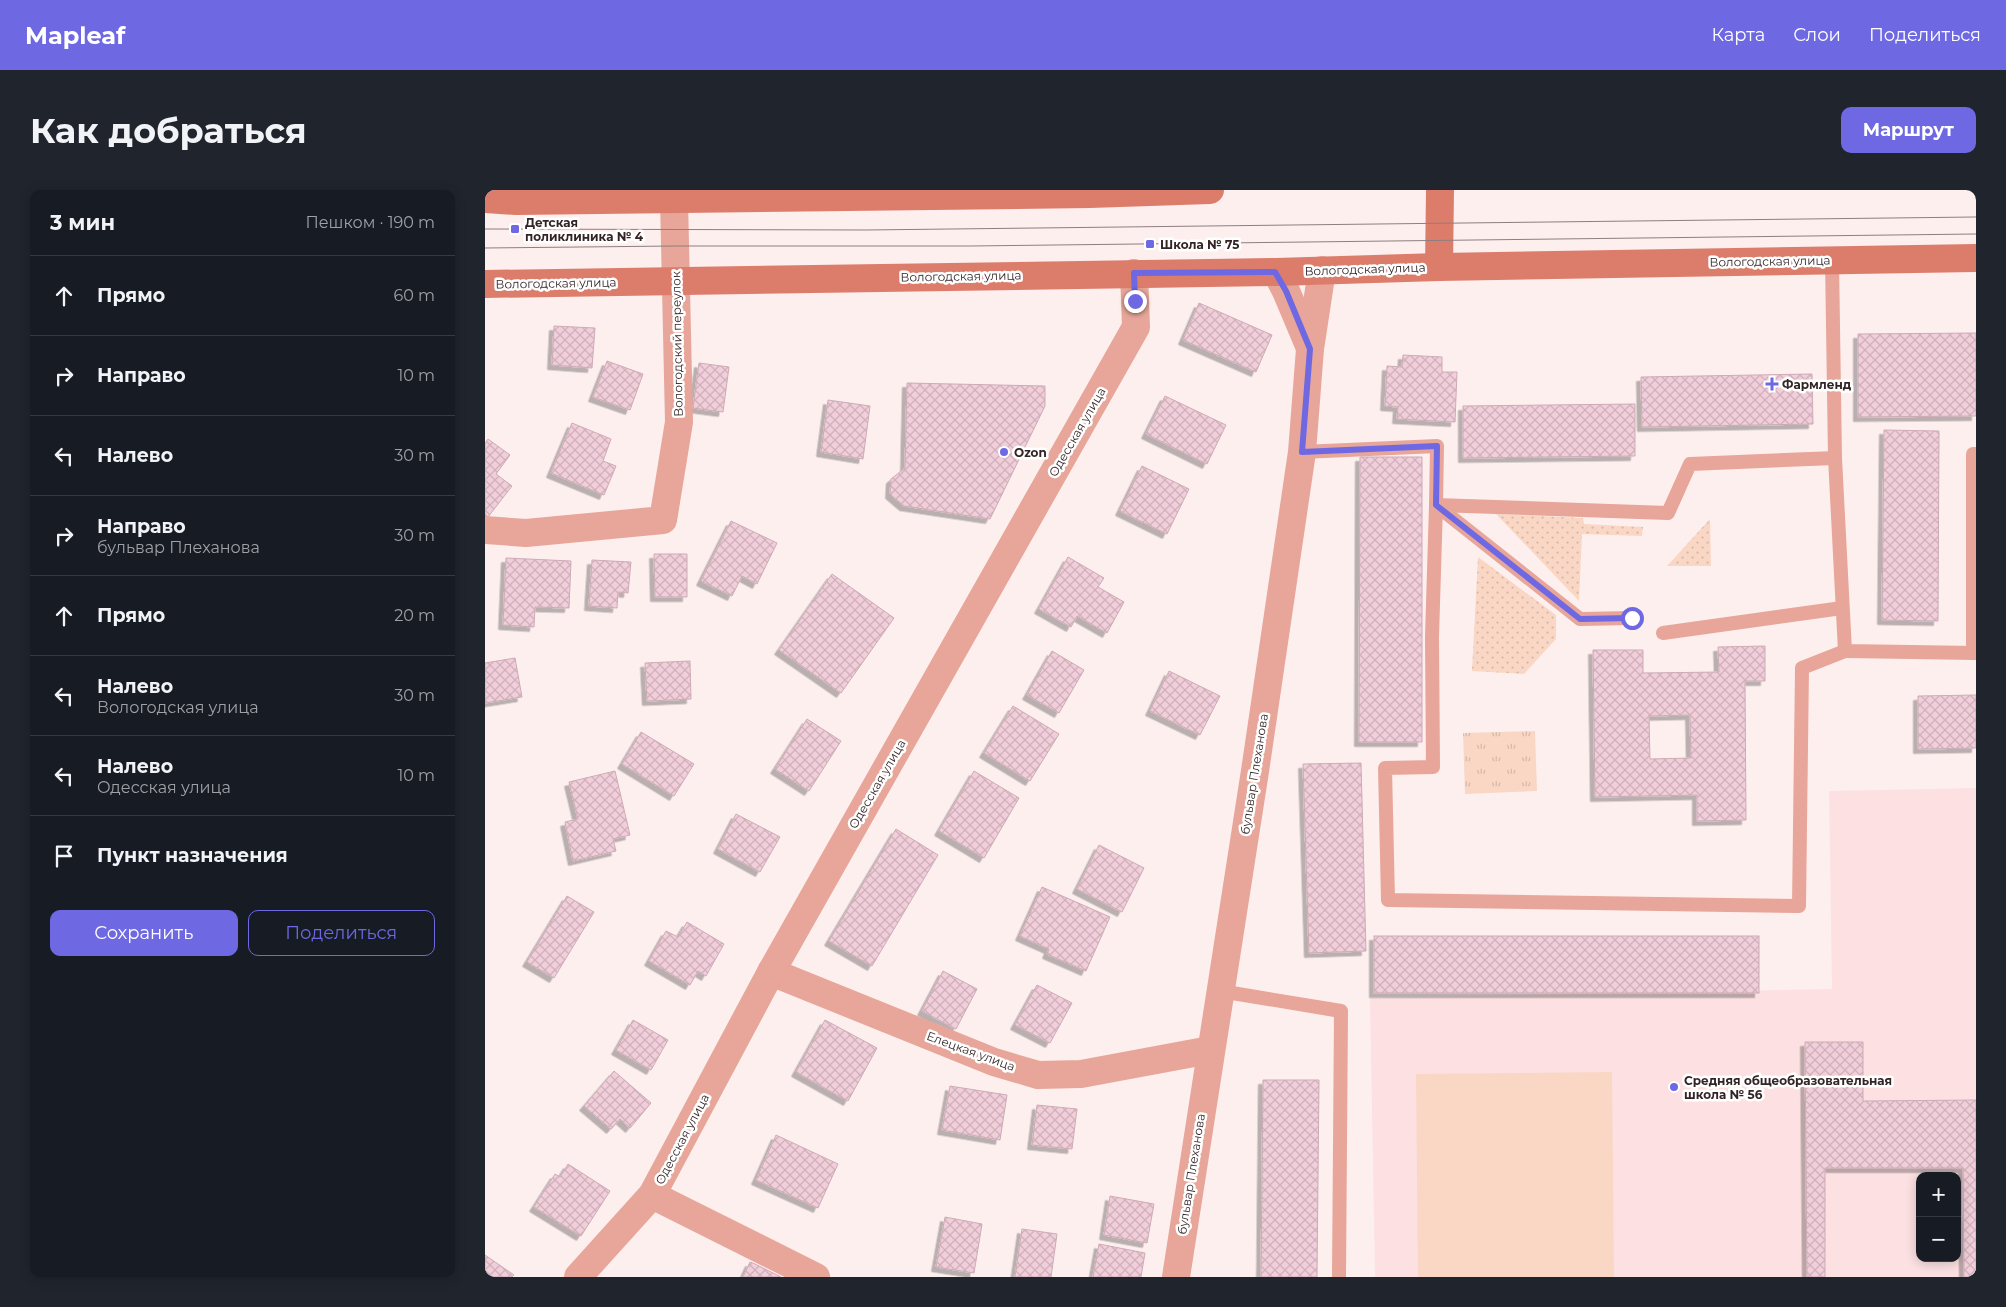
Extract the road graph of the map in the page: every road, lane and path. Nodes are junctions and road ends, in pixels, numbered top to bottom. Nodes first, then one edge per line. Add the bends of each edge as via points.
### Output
1 (1210, 190) edge
2 (1440, 190) edge
3 (485, 199) edge
4 (674, 199) junction
5 (1976, 258) edge
6 (1832, 260) junction
7 (1439, 267) junction
8 (1322, 270) junction
9 (1275, 272) junction
10 (1134, 273) junction
11 (676, 282) junction
12 (485, 284) edge
13 (1310, 349) junction
14 (1302, 452) junction
15 (1976, 454) edge
16 (1835, 458) junction
17 (1436, 505) junction
18 (485, 530) edge
19 (1843, 608) junction
20 (1632, 618) dead end
21 (1663, 633) dead end
22 (1845, 650) junction
23 (1974, 653) edge
24 (771, 972) junction
25 (1220, 991) junction
26 (1210, 1050) junction
27 (652, 1195) junction
28 (578, 1277) edge
29 (816, 1277) edge
30 (1176, 1277) edge
31 (1339, 1277) edge

1 - 4 main road
2 - 7 main road
3 - 4 main road
4 - 11 street, Вологодский переулок
5 - 6 main road, Вологодская улица
6 - 7 main road, Вологодская улица
6 - 16 lane
7 - 8 main road, Вологодская улица
8 - 9 main road, Вологодская улица
8 - 13 street, бульвар Плеханова
9 - 10 main road, Вологодская улица
9 - 13 street
10 - 11 main road, Вологодская улица
10 - 24 street, Одесская улица via 1136,327
11 - 12 main road, Вологодская улица
11 - 18 street, Вологодский переулок via 679,422 663,520 526,533
13 - 14 street, бульвар Плеханова
14 - 17 lane via 1437,446
14 - 25 street, бульвар Плеханова
15 - 23 lane via 1973,454
16 - 17 lane via 1690,464 1668,513
16 - 19 lane
17 - 20 lane via 1580,619
17 - 22 lane via 1433,767 1385,768 1388,900 1799,906 1802,668
19 - 21 lane
19 - 22 lane
22 - 23 lane
24 - 26 street, Елецкая улица via 994,1062 1038,1075 1081,1074
24 - 27 street, Одесская улица
25 - 26 street, бульвар Плеханова
25 - 31 lane via 1341,1010
26 - 30 street, бульвар Плеханова
27 - 28 street, Одесская улица
27 - 29 street

